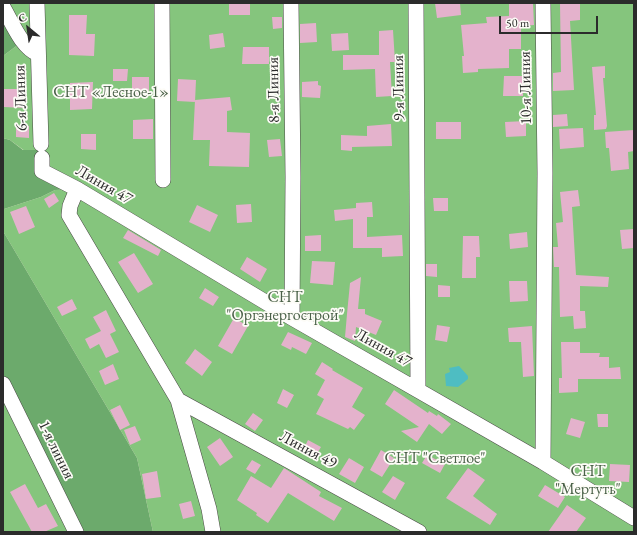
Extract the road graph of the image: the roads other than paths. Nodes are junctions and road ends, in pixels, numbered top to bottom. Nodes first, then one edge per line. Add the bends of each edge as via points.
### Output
1 (37, 3) edge
2 (162, 3) edge
3 (291, 3) edge
4 (416, 3) edge
5 (543, 3) edge
6 (3, 7) edge
7 (38, 54) junction
8 (41, 151) joint
9 (163, 180) dead end
10 (77, 189) junction
11 (292, 318) junction
12 (3, 384) edge
13 (418, 388) junction
14 (178, 400) junction
15 (543, 462) junction
16 (634, 518) edge
17 (76, 532) edge
18 (213, 532) edge
19 (419, 532) edge

1 - 7 street, 6-я Линия
2 - 9 street
3 - 11 street, 8-я Линия
4 - 13 street, 9-я Линия
5 - 15 street, 10-я Линия
6 - 7 street via 25,45 30,51
7 - 8 street, 6-я Линия
8 - 10 street, Линия 47 via 42,171
10 - 11 street, Линия 47
10 - 14 street via 69,215
11 - 13 street, Линия 47
12 - 17 street, 1-я линия
13 - 15 street, Линия 47
14 - 18 street via 209,509
14 - 19 street, Линия 49
15 - 16 street, Линия 47

